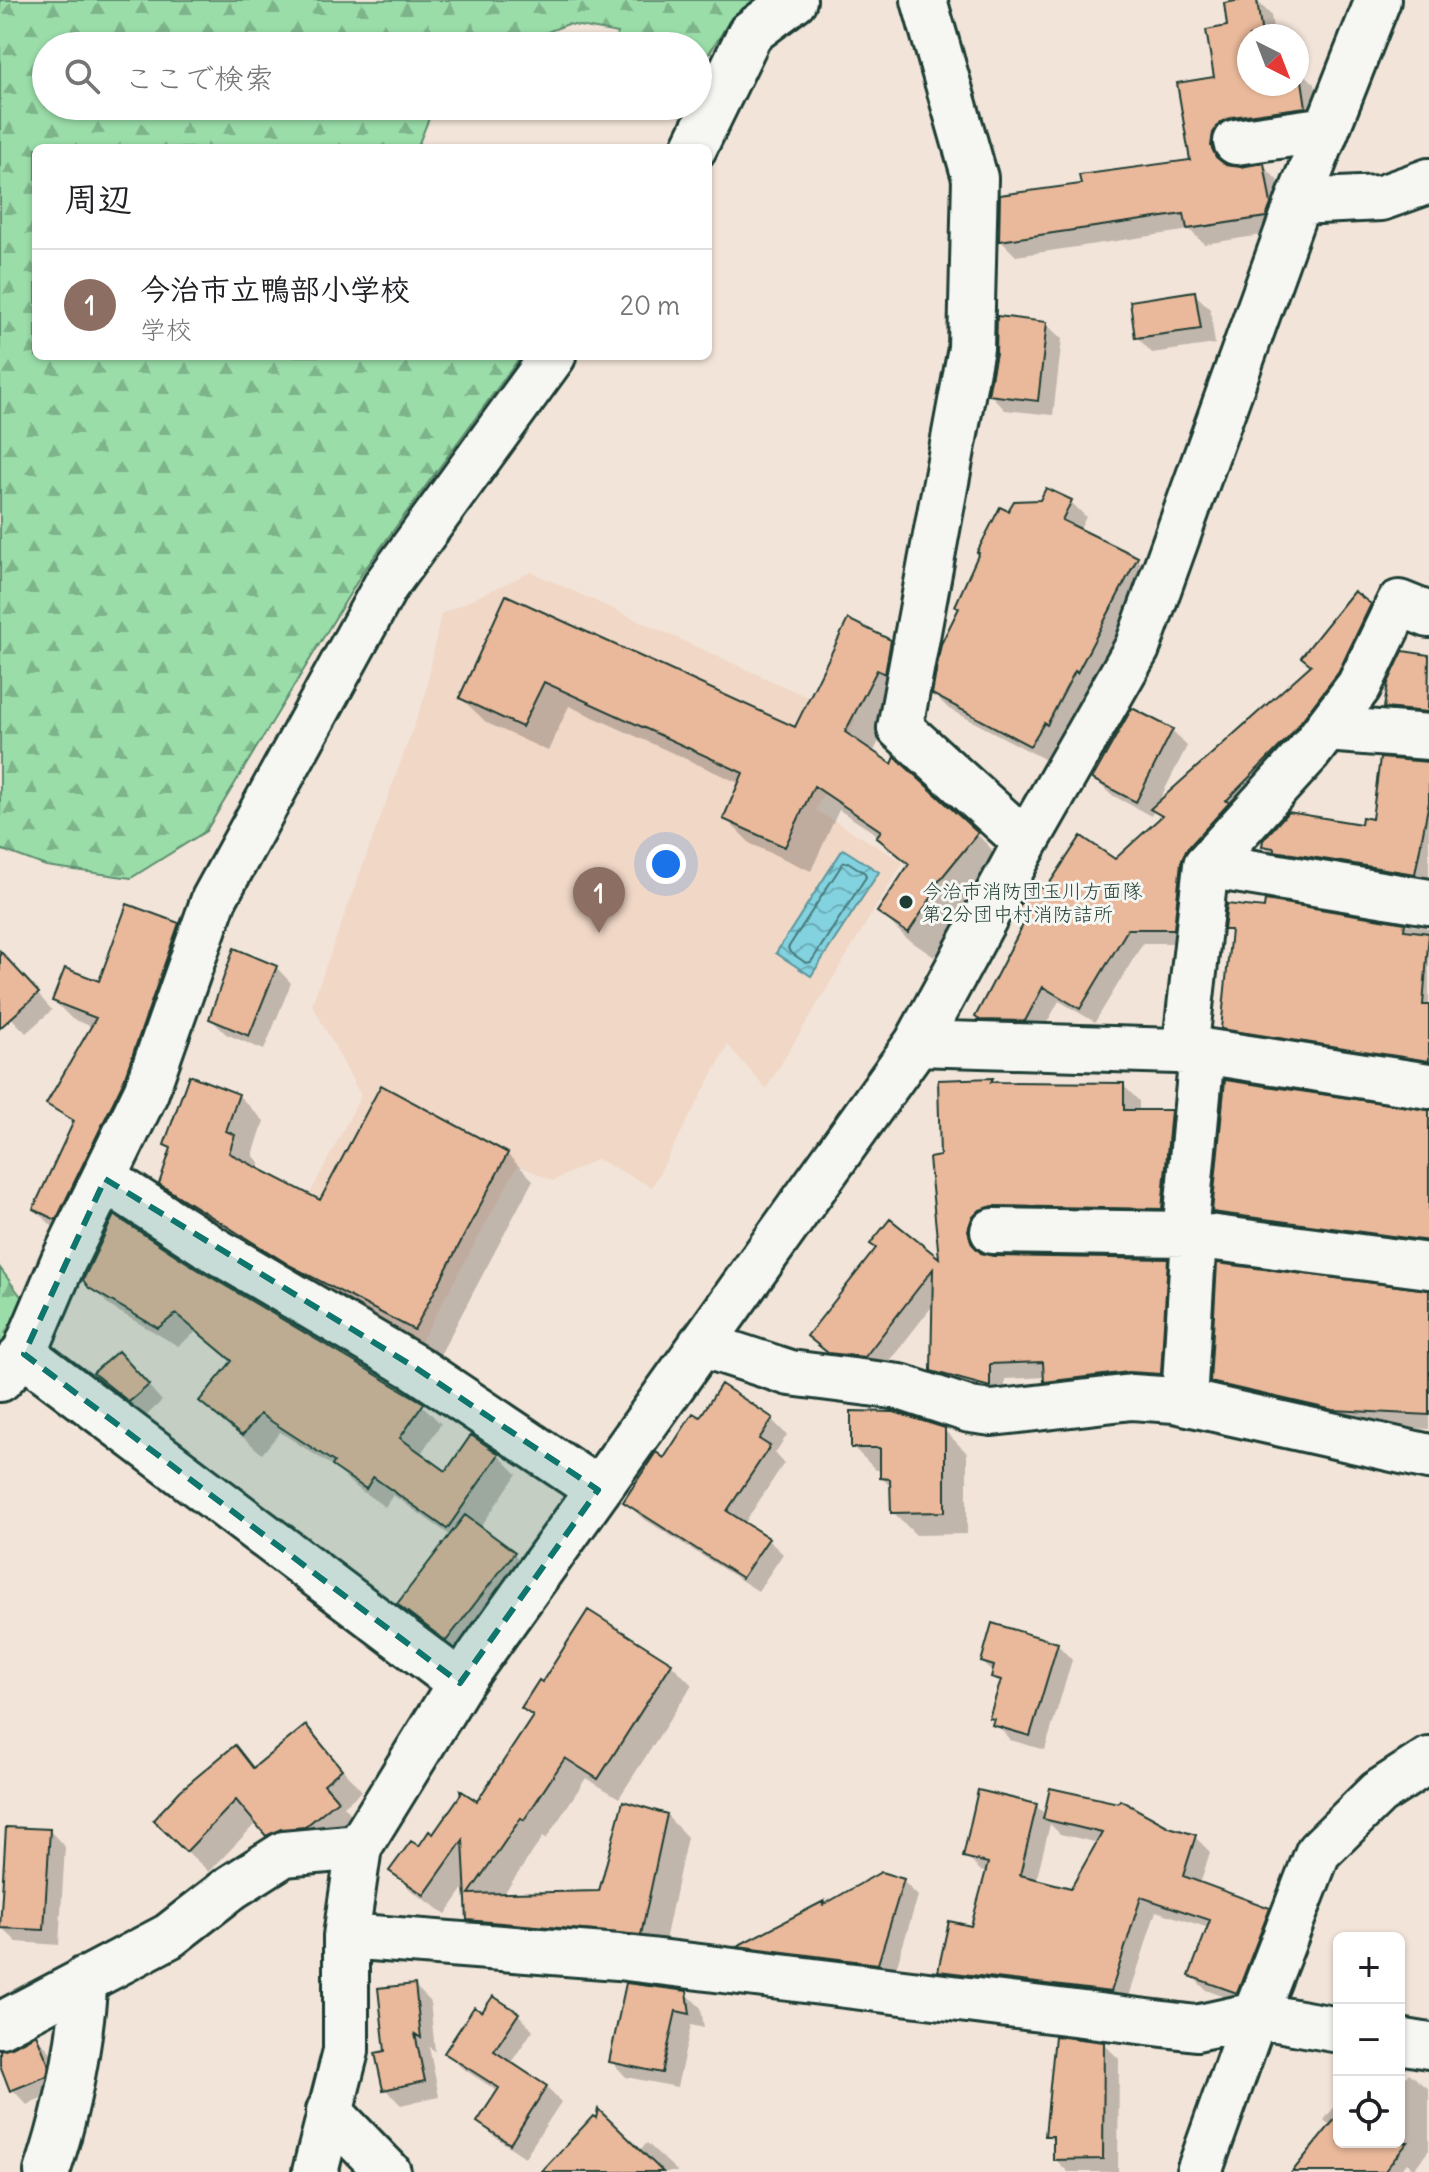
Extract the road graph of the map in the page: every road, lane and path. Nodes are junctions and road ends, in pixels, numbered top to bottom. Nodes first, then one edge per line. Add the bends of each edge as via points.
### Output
1 (794, 0) edge
2 (924, 0) edge
3 (1378, 0) edge
4 (712, 111) edge
5 (708, 120) edge
6 (1327, 129) junction
7 (1236, 142) dead end
8 (696, 144) edge
9 (1429, 181) edge
10 (1298, 202) junction
11 (550, 360) edge
12 (1429, 615) edge
13 (1326, 729) junction
14 (1429, 737) edge
15 (1026, 842) junction
16 (1206, 865) junction
17 (1429, 902) edge
18 (917, 1043) junction
19 (1193, 1052) junction
20 (1429, 1086) edge
21 (105, 1179) junction
22 (993, 1231) dead end
23 (1185, 1234) junction
24 (1429, 1266) edge
25 (701, 1344) junction
26 (12, 1367) edge
27 (1184, 1401) junction
28 (1429, 1457) edge
29 (598, 1490) junction
30 (460, 1683) junction
31 (1429, 1760) edge
32 (359, 1847) junction
33 (346, 1936) junction
34 (85, 1979) junction
35 (8, 2007) edge
36 (1255, 2015) junction
37 (1333, 2029) edge
38 (1405, 2042) edge
39 (1429, 2046) edge
40 (329, 2111) junction
41 (47, 2172) edge
42 (315, 2172) edge
43 (388, 2172) edge
44 (1199, 2172) edge

1 - 4 street via 750,33
2 - 15 street via 975,178 971,348 900,728
3 - 6 street
5 - 8 street
6 - 7 street
6 - 10 street
9 - 10 street via 1381,198
10 - 15 street via 1137,648
11 - 21 street via 386,585 214,899 146,1092
12 - 13 street via 1399,603 1359,686
13 - 14 street
13 - 16 street
15 - 18 street
16 - 17 street
16 - 19 street
18 - 19 street
18 - 25 street
19 - 20 street
19 - 23 street
21 - 26 street
21 - 29 street via 416,1368
22 - 23 street
23 - 24 street
23 - 27 street via 1193,1252
25 - 27 street via 790,1373 900,1387 992,1413 1132,1397
25 - 29 street
26 - 30 street
27 - 28 street
29 - 30 street
30 - 32 street
31 - 36 street via 1378,1793 1318,1852
32 - 33 street
32 - 34 street via 284,1854 169,1936
33 - 36 street via 618,1957 1196,2028
33 - 40 street via 346,2051
34 - 35 street
34 - 41 street via 80,2036
36 - 37 street
36 - 44 street
38 - 39 street
40 - 42 street
40 - 43 street

